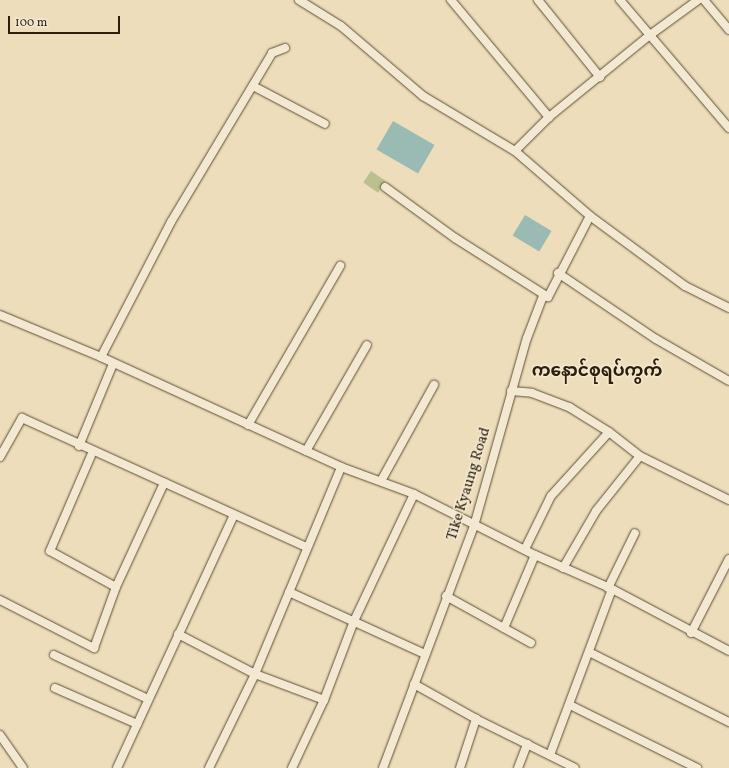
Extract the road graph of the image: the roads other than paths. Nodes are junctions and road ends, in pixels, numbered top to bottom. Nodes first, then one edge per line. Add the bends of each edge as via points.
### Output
1 (299, 0) edge
2 (450, 0) edge
3 (538, 0) edge
4 (620, 0) edge
5 (698, 0) edge
6 (704, 0) edge
7 (729, 30) edge
8 (650, 35) junction
9 (285, 48) dead end
10 (600, 77) junction
11 (253, 86) junction
12 (549, 117) junction
13 (325, 124) dead end
14 (729, 128) edge
15 (515, 151) junction
16 (385, 187) dead end
17 (590, 216) junction
18 (340, 266) dead end
19 (558, 273) junction
20 (548, 297) junction
21 (729, 308) edge
22 (0, 315) edge
23 (367, 345) dead end
24 (101, 356) junction
25 (113, 364) junction
26 (729, 381) edge
27 (434, 385) dead end
28 (511, 391) junction
29 (248, 425) junction
30 (608, 432) junction
31 (79, 446) junction
32 (93, 451) junction
33 (306, 451) junction
34 (640, 456) junction
35 (0, 457) edge
36 (340, 468) junction
37 (381, 481) junction
38 (164, 483) junction
39 (414, 494) junction
40 (729, 500) edge
41 (234, 515) junction
42 (474, 526) junction
43 (635, 533) dead end
44 (307, 547) junction
45 (525, 549) junction
46 (535, 555) junction
47 (729, 559) edge
48 (563, 568) junction
49 (116, 587) junction
50 (610, 589) junction
51 (289, 592) junction
52 (446, 596) junction
53 (0, 600) edge
54 (354, 621) junction
55 (504, 628) junction
56 (691, 633) junction
57 (178, 634) junction
58 (531, 643) dead end
59 (729, 651) edge
60 (589, 652) junction
61 (425, 654) junction
62 (54, 655) dead end
63 (255, 674) junction
64 (414, 684) junction
65 (55, 688) dead end
66 (148, 699) junction
67 (324, 700) junction
68 (570, 705) junction
69 (476, 719) junction
70 (729, 722) edge
71 (137, 724) junction
72 (0, 735) edge
73 (527, 744) junction
74 (550, 755) junction
75 (23, 768) edge
76 (117, 768) edge
77 (209, 768) edge
78 (292, 768) edge
79 (383, 768) edge
80 (460, 768) edge
81 (518, 768) edge
82 (575, 768) edge
83 (697, 768) edge

1 - 15 street via 341,26 424,96
2 - 12 street
3 - 10 street
4 - 8 street
5 - 8 street
6 - 7 street
8 - 10 street
8 - 14 street
9 - 11 street via 276,49 272,53
10 - 12 street
11 - 13 street
11 - 24 street via 171,222
12 - 15 street
15 - 17 street
16 - 20 street via 455,238
17 - 19 street, Tike Kyaung Road
17 - 21 street via 685,286
18 - 29 street
19 - 20 street, Tike Kyaung Road
19 - 26 street via 656,339
20 - 28 street, Tike Kyaung Road via 543,296
22 - 24 street
23 - 33 street
24 - 25 street
25 - 29 street
25 - 31 street
27 - 37 street
28 - 30 street via 532,393 569,408
28 - 42 street, Tike Kyaung Road
29 - 33 street
30 - 34 street
30 - 45 street via 551,496
31 - 32 street
31 - 35 street via 22,418
32 - 38 street
32 - 49 street via 50,551
33 - 36 street
34 - 40 street
34 - 48 street via 596,511
36 - 37 street
36 - 44 street
37 - 39 street
38 - 41 street
38 - 49 street
39 - 42 street
39 - 54 street
41 - 44 street
41 - 57 street
42 - 45 street
42 - 52 street, Tike Kyaung Road
43 - 50 street
44 - 51 street
45 - 46 street
46 - 48 street
46 - 55 street
47 - 56 street
48 - 50 street
49 - 53 street via 94,648
50 - 56 street
50 - 60 street
51 - 54 street
51 - 63 street
52 - 55 street
52 - 61 street, Tike Kyaung Road
54 - 61 street
54 - 67 street
55 - 58 street
56 - 59 street
57 - 63 street
57 - 66 street
60 - 68 street
60 - 70 street
61 - 64 street, Tike Kyaung Road
62 - 66 street
63 - 67 street
63 - 77 street
64 - 69 street
64 - 79 street, Tike Kyaung Road
65 - 71 street
66 - 71 street
67 - 78 street
68 - 74 street
68 - 83 street
69 - 73 street
69 - 80 street
71 - 76 street
72 - 75 street
73 - 74 street
73 - 81 street
74 - 82 street

